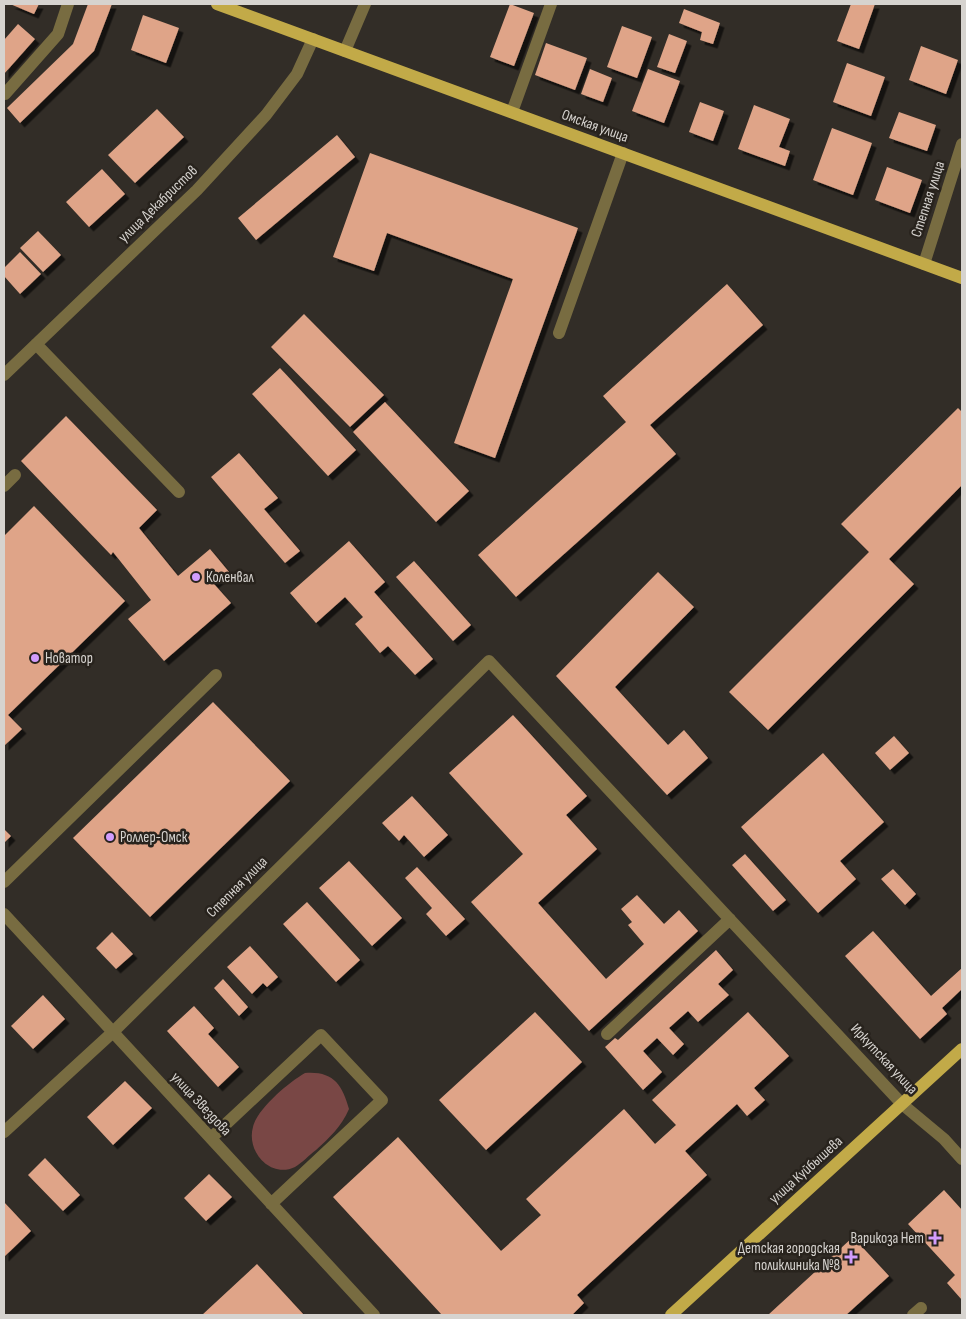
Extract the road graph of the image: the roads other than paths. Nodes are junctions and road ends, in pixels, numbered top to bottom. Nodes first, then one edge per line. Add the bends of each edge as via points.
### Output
1 (68, 4) edge
2 (217, 4) edge
3 (365, 4) edge
4 (551, 4) edge
5 (314, 39) junction
6 (345, 51) junction
7 (4, 94) edge
8 (512, 112) junction
9 (962, 144) edge
10 (624, 153) junction
11 (924, 264) junction
12 (962, 278) edge
13 (559, 333) dead end
14 (36, 344) junction
15 (4, 374) edge
16 (15, 475) dead end
17 (4, 486) edge
18 (179, 492) dead end
19 (489, 661) joint
20 (216, 676) dead end
21 (4, 882) edge
22 (4, 914) edge
23 (730, 919) junction
24 (113, 1032) junction
25 (607, 1034) dead end
26 (962, 1049) edge
27 (902, 1104) junction
28 (4, 1132) edge
29 (211, 1138) junction
30 (962, 1159) edge
31 (271, 1204) junction
32 (374, 1315) edge
33 (671, 1315) edge

1 - 7 street via 58,34
2 - 5 main road, Омская улица
3 - 6 street
4 - 8 street
5 - 6 main road, Омская улица
5 - 14 street, улица Декабристов via 297,74 260,122 197,190
6 - 8 main road, Омская улица
8 - 10 main road, Омская улица
9 - 11 street, Степная улица
10 - 11 main road, Омская улица
10 - 13 street
11 - 12 main road, Омская улица
14 - 15 street, улица Декабристов
14 - 18 street
16 - 17 street
19 - 23 street, Иркутская улица
19 - 24 street, Степная улица
20 - 21 street
22 - 24 street, улица Звездова
23 - 25 street
23 - 27 street, Иркутская улица
24 - 28 street, Степная улица
24 - 29 street, улица Звездова
26 - 27 main road, улица Куйбышева
27 - 30 street, Иркутская улица via 944,1139
27 - 33 main road, улица Куйбышева
29 - 31 street, улица Звездова
29 - 31 street via 321,1035 382,1100
31 - 32 street, улица Звездова

